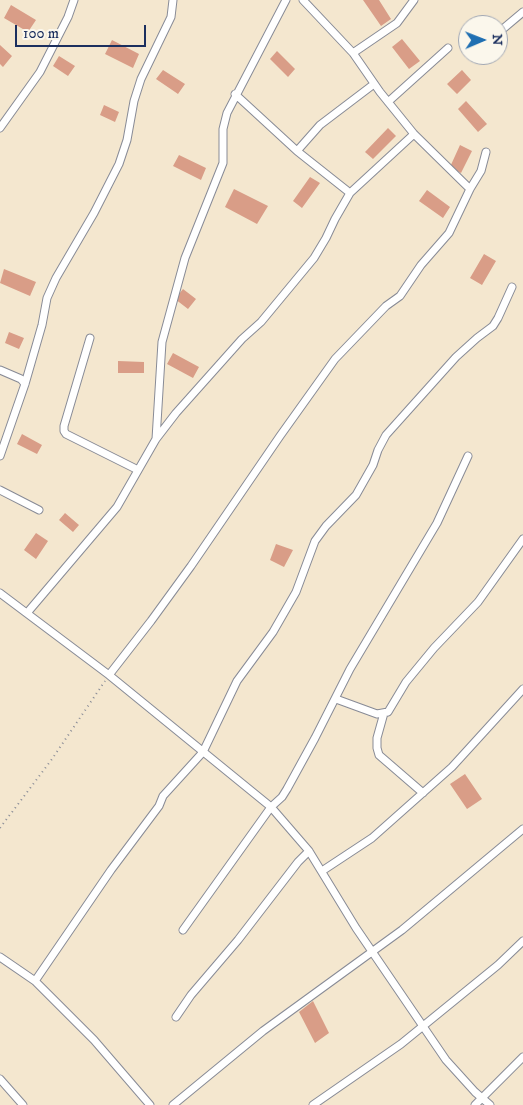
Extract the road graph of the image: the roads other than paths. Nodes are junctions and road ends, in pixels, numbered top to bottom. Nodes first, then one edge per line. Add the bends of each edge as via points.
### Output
1 (74, 0) edge
2 (173, 0) edge
3 (286, 0) edge
4 (303, 0) edge
5 (414, 0) edge
6 (523, 12) edge
7 (508, 25) edge
8 (448, 48) dead end
9 (353, 53) junction
10 (374, 84) junction
11 (236, 94) junction
12 (388, 102) junction
13 (0, 128) edge
14 (414, 134) junction
15 (297, 151) junction
16 (486, 152) dead end
17 (470, 189) junction
18 (350, 193) junction
19 (512, 287) dead end
20 (90, 338) dead end
21 (0, 370) edge
22 (25, 384) junction
23 (156, 438) junction
24 (0, 456) edge
25 (468, 456) dead end
26 (138, 470) junction
27 (0, 490) edge
28 (39, 510) dead end
29 (523, 539) edge
30 (0, 593) edge
31 (27, 613) junction
32 (109, 675) junction
33 (523, 689) edge
34 (336, 699) junction
35 (384, 713) junction
36 (203, 752) junction
37 (423, 792) junction
38 (271, 807) junction
39 (523, 829) edge
40 (309, 851) junction
41 (322, 871) junction
42 (183, 930) dead end
43 (523, 941) edge
44 (371, 951) junction
45 (0, 956) edge
46 (35, 981) junction
47 (176, 1017) dead end
48 (422, 1027) junction
49 (523, 1057) edge
50 (0, 1079) edge
51 (483, 1098) junction
52 (23, 1105) edge
53 (150, 1105) edge
54 (173, 1105) edge
55 (313, 1105) edge
56 (475, 1105) edge
57 (490, 1105) edge

1 - 13 street via 40,72
2 - 22 street via 171,17 141,79 119,164 47,298
3 - 11 street
4 - 9 street
5 - 9 street via 397,23
6 - 7 street
8 - 12 street
9 - 10 street
10 - 12 street
10 - 15 street via 320,125
11 - 15 street
11 - 23 street via 223,129 223,163 185,258 162,342
12 - 14 street
14 - 17 street
14 - 18 street
15 - 18 street
16 - 17 street via 481,171
17 - 32 street via 449,233 400,296 386,306 336,359 152,621
18 - 23 street via 314,258
19 - 36 street via 493,326 456,356 386,435 356,495 315,541 296,592 273,632 238,681
20 - 26 street via 64,431
21 - 22 street
22 - 24 street
23 - 26 street
25 - 34 street via 437,523 350,669
26 - 31 street via 117,507
27 - 28 street
29 - 35 street via 478,602 434,648 406,682 393,706
30 - 31 street
31 - 32 street
32 - 36 street
33 - 37 street via 470,748
34 - 35 street via 377,714
34 - 38 street via 287,789
35 - 37 street via 377,738 379,755
36 - 38 street
36 - 46 street via 163,796
37 - 41 street via 372,838
38 - 40 street
38 - 42 street
39 - 44 street via 402,930
40 - 41 street
40 - 47 street
41 - 44 street
43 - 48 street via 498,966
44 - 48 street
44 - 54 street via 263,1030
45 - 46 street
46 - 53 street via 94,1040
48 - 51 street via 446,1060
48 - 55 street
49 - 51 street
50 - 52 street
51 - 56 street
51 - 57 street

